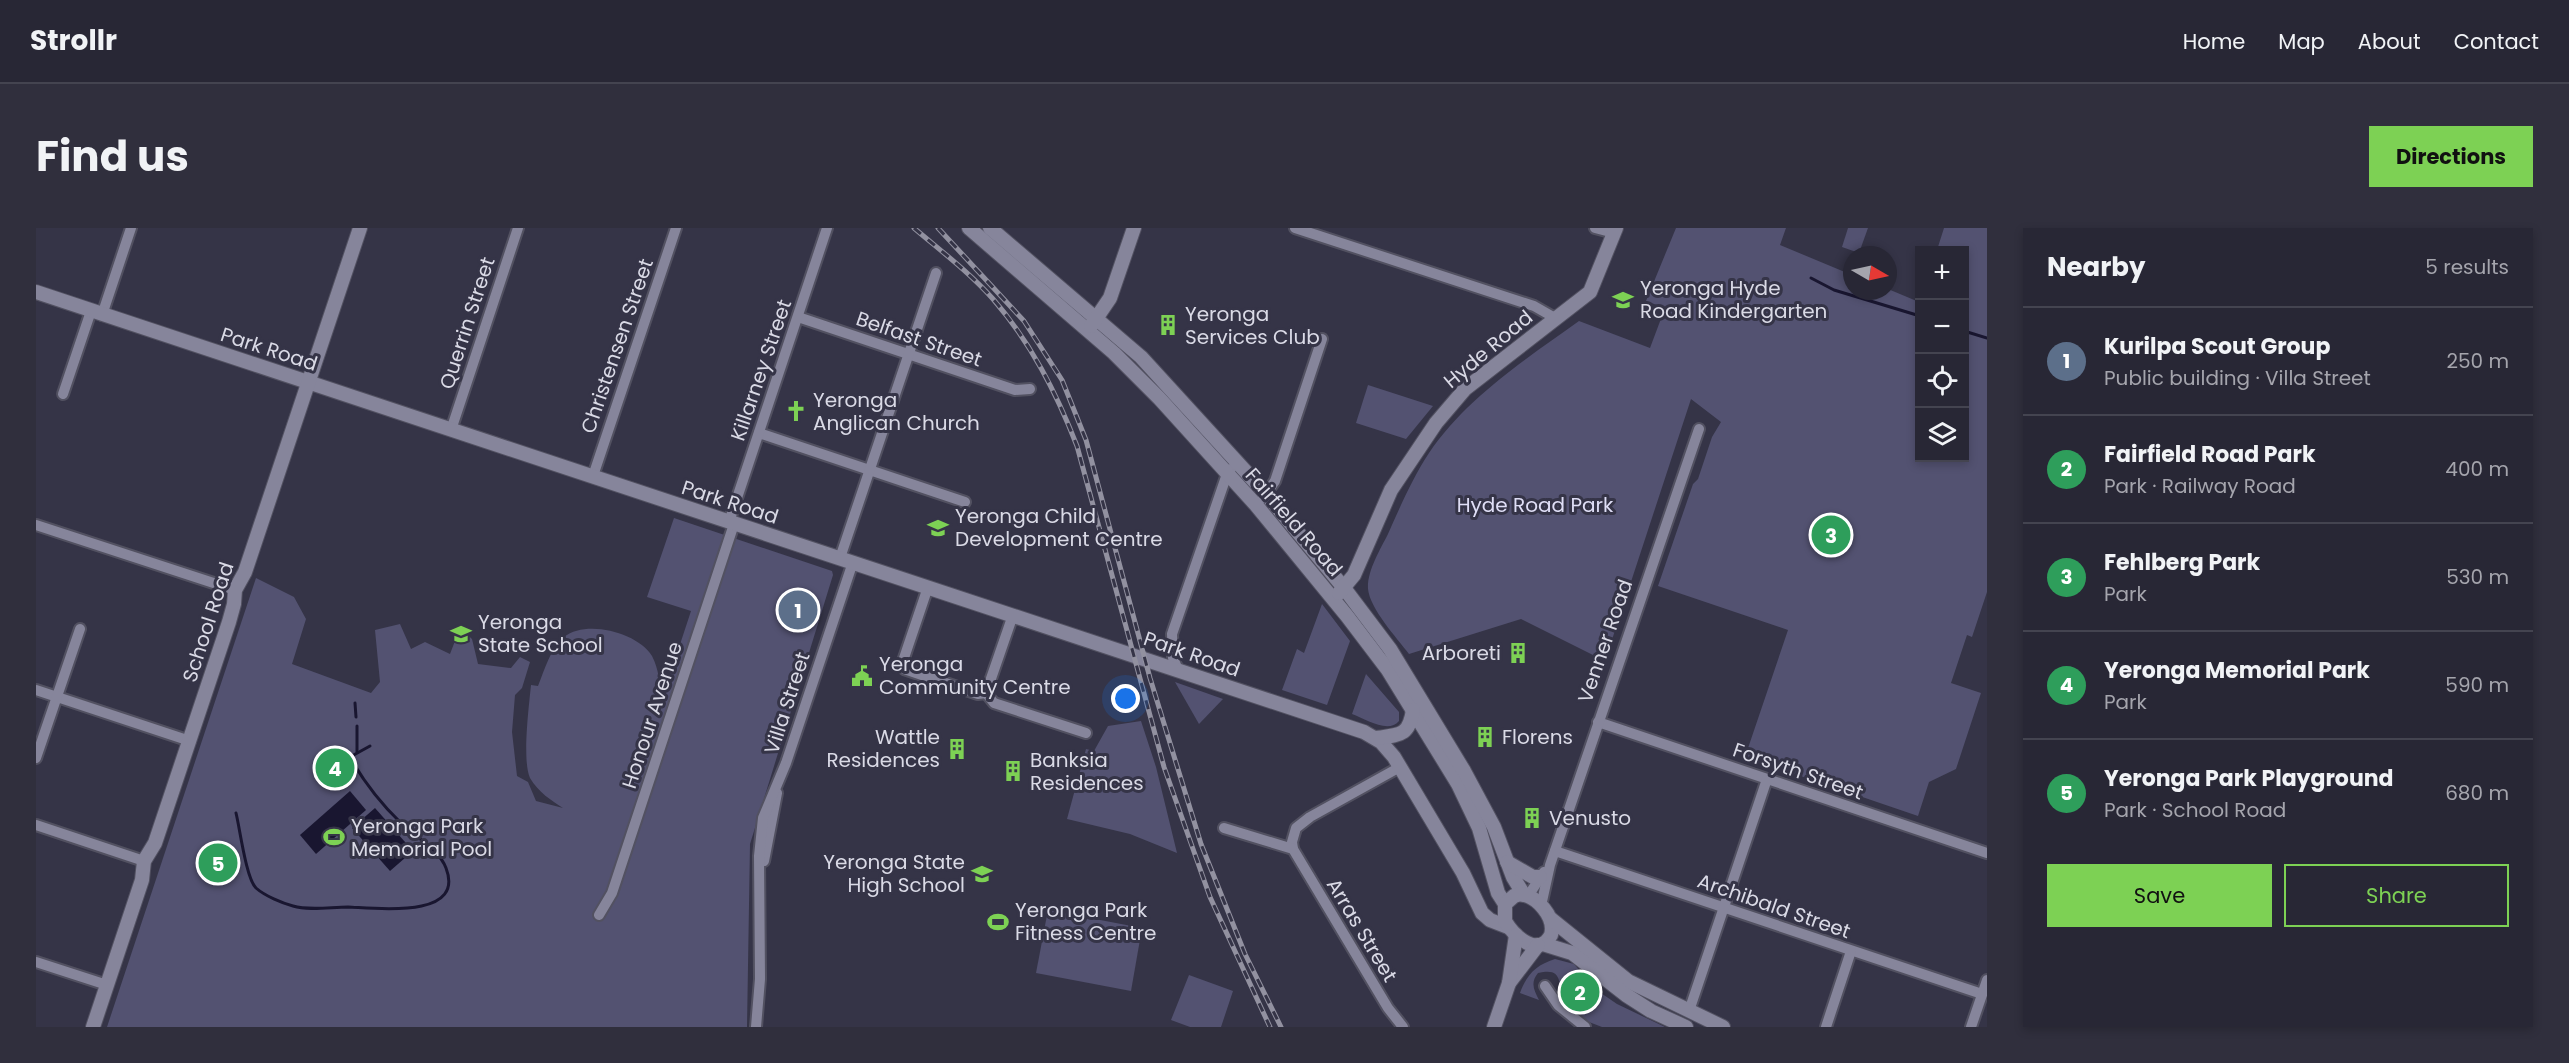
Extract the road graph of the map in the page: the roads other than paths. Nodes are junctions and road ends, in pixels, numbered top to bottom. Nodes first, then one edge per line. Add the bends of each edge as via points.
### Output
1 (131, 228) edge
2 (360, 228) edge
3 (518, 228) edge
4 (676, 228) edge
5 (827, 228) edge
6 (969, 228) edge
7 (990, 228) edge
8 (1134, 228) edge
9 (1595, 228) edge
10 (1300, 229) edge
11 (1615, 231) edge
12 (936, 273) dead end
13 (36, 292) edge
14 (97, 313) junction
15 (798, 317) junction
16 (1554, 318) junction
17 (1092, 325) junction
18 (1322, 339) dead end
19 (908, 354) junction
20 (309, 383) junction
21 (1030, 389) dead end
22 (63, 394) dead end
23 (1699, 429) dead end
24 (451, 430) junction
25 (759, 433) junction
26 (1236, 462) junction
27 (870, 470) junction
28 (1227, 474) junction
29 (592, 477) junction
30 (1267, 495) junction
31 (965, 502) dead end
32 (1256, 505) junction
33 (731, 523) junction
34 (36, 525) edge
35 (846, 560) junction
36 (928, 587) junction
37 (1344, 588) junction
38 (235, 590) junction
39 (1333, 598) junction
40 (1013, 615) junction
41 (80, 628) dead end
42 (1178, 670) junction
43 (36, 690) edge
44 (986, 693) junction
45 (56, 697) junction
46 (1413, 710) junction
47 (1598, 722) junction
48 (1086, 733) dead end
49 (1376, 738) junction
50 (190, 741) junction
51 (36, 758) edge
52 (1400, 767) junction
53 (1767, 779) junction
54 (36, 825) edge
55 (1224, 828) dead end
56 (1293, 849) junction
57 (1555, 851) junction
58 (1987, 853) edge
59 (144, 861) junction
60 (1507, 862) junction
61 (1550, 866) junction
62 (1540, 878) junction
63 (1474, 893) junction
64 (1526, 895) junction
65 (1541, 906) junction
66 (1504, 907) junction
67 (1724, 908) junction
68 (598, 915) dead end
69 (1551, 919) junction
70 (1512, 931) junction
71 (1540, 944) junction
72 (1851, 951) junction
73 (36, 962) edge
74 (1987, 980) edge
75 (1509, 983) junction
76 (108, 985) junction
77 (1545, 986) dead end
78 (1982, 994) junction
79 (1689, 1011) junction
80 (93, 1027) edge
81 (756, 1027) edge
82 (1403, 1027) edge
83 (1494, 1027) edge
84 (1585, 1027) edge
85 (1686, 1027) edge
86 (1723, 1027) edge
87 (1826, 1027) edge
88 (1971, 1027) edge

1 - 14 street
2 - 20 street, School Road
3 - 24 street, Querrin Street
4 - 29 street, Christensen Street
5 - 15 street, Killarney Street
6 - 17 street, Fairfield Road
7 - 17 street, Fairfield Road
8 - 17 street via 1110,298
9 - 11 street
10 - 16 street via 1534,306
11 - 16 street, Hyde Road via 1590,292
12 - 19 street, Villa Street
13 - 14 street, Park Road
14 - 20 street, Park Road
14 - 22 street
15 - 19 street, Belfast Street
15 - 25 street, Killarney Street
16 - 37 street, Hyde Road via 1465,389 1436,423 1391,490 1354,575
17 - 26 street, Fairfield Road via 1149,365
17 - 28 street, Fairfield Road
18 - 30 street
19 - 21 street, Belfast Street via 1015,390
19 - 27 street, Villa Street
20 - 24 street, Park Road
20 - 38 street, School Road via 245,572
23 - 47 street, Venner Road
24 - 29 street, Park Road
25 - 27 street
25 - 33 street, Killarney Street
26 - 28 street
26 - 30 street, Fairfield Road
27 - 31 street
27 - 35 street, Villa Street
28 - 32 street, Fairfield Road
28 - 42 street via 1172,634
29 - 33 street, Park Road
30 - 32 street
30 - 37 street, Fairfield Road
32 - 39 street, Fairfield Road
33 - 35 street, Park Road
33 - 68 street, Honour Avenue via 612,893
34 - 38 street
35 - 36 street, Park Road
35 - 81 street, Villa Street via 777,787 760,877
36 - 40 street, Park Road
36 - 44 street via 903,661 904,669 978,694
37 - 39 street, Hyde Road
37 - 60 street, Fairfield Road via 1390,649 1464,771 1494,827
38 - 50 street, School Road via 232,612
39 - 46 street, Fairfield Road via 1380,658
40 - 42 street, Park Road
40 - 44 street
41 - 45 street
42 - 49 street, Park Road
43 - 45 street
44 - 48 street via 994,703
45 - 50 street
45 - 51 street
46 - 49 street via 1404,732
46 - 66 street, Fairfield Road via 1468,804
47 - 53 street, Forsyth Street
47 - 57 street, Venner Road
49 - 52 street, Park Road
50 - 59 street, School Road via 155,843
52 - 56 street via 1310,817 1296,828
52 - 63 street
53 - 58 street, Forsyth Street
53 - 67 street
54 - 59 street
55 - 56 street
56 - 82 street, Arras Street
57 - 61 street, Venner Road
57 - 67 street, Archibald Street
59 - 76 street, School Road via 142,880
60 - 62 street
60 - 64 street, Fairfield Road
61 - 62 street, Venner Road
61 - 65 street, Venner Road
62 - 64 street, Venner Road
63 - 66 street via 1486,904
63 - 70 street via 1486,917
64 - 65 street
64 - 66 street via 1514,896
65 - 69 street
66 - 70 street via 1505,921
67 - 72 street, Archibald Street
67 - 79 street
69 - 71 street via 1551,935
69 - 79 street via 1628,981
70 - 71 street via 1528,944
70 - 75 street
71 - 75 street
71 - 85 street via 1572,953 1626,995
72 - 78 street, Archibald Street
72 - 87 street
73 - 76 street
74 - 78 street
75 - 83 street
76 - 80 street, School Road
77 - 84 street via 1558,1005
78 - 88 street
79 - 86 street

